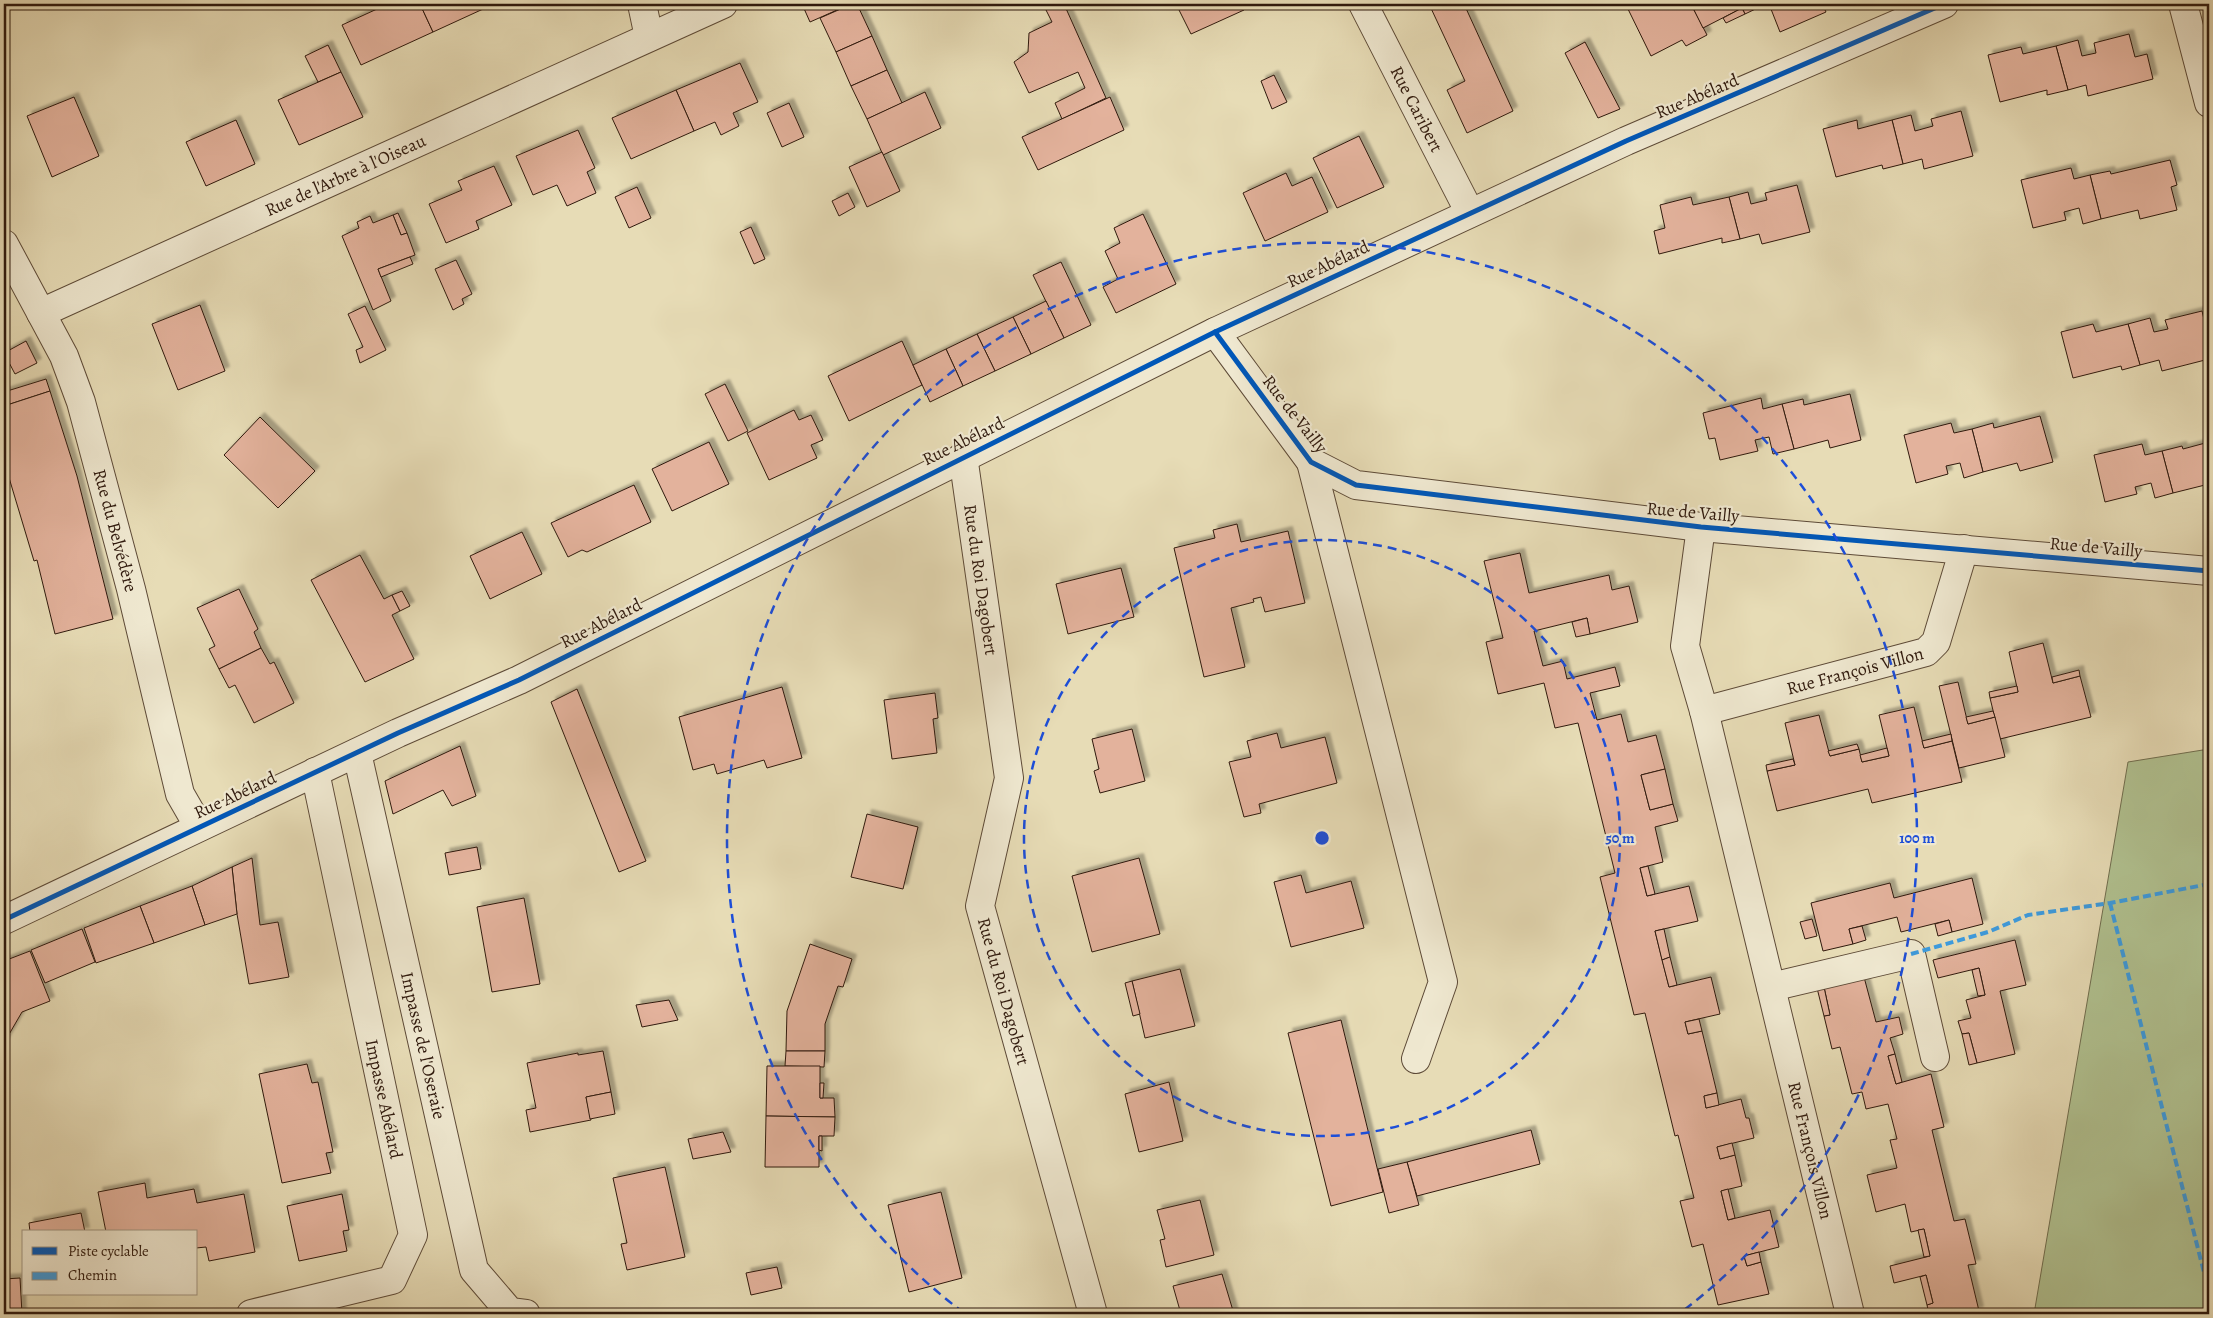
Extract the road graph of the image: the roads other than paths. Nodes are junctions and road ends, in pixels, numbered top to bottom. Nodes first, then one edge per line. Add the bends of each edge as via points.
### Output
1 (642, 4) edge
2 (723, 4) edge
3 (1363, 4) edge
4 (1944, 4) edge
5 (2183, 4) edge
6 (649, 37) junction
7 (2208, 96) edge
8 (1470, 213) junction
9 (4, 244) edge
10 (41, 313) junction
11 (1215, 332) junction
12 (963, 456) junction
13 (1311, 462) junction
14 (1701, 527) junction
15 (1964, 549) junction
16 (2209, 571) edge
17 (1704, 711) junction
18 (357, 753) junction
19 (315, 772) junction
20 (199, 827) junction
21 (4, 920) edge
22 (1771, 987) junction
23 (1935, 1057) dead end
24 (1416, 1059) dead end
25 (250, 1314) edge
26 (526, 1314) edge
27 (1093, 1314) edge
28 (1850, 1314) edge

1 - 6 street
2 - 6 street, Rue de l'Arbre à l'Oiseau
3 - 8 street, Rue Caribert
4 - 8 street, Rue Abélard via 1626,141
5 - 7 street
6 - 10 street, Rue de l'Arbre à l'Oiseau
8 - 11 street, Rue Abélard
9 - 10 street, Rue du Belvédère
10 - 20 street, Rue du Belvédère via 64,356 81,402 131,589 180,794
11 - 12 street, Rue Abélard
11 - 13 street, Rue de Vailly
12 - 18 street, Rue Abélard via 519,680
12 - 27 street, Rue du Roi Dagobert via 1009,778 980,906
13 - 14 street, Rue de Vailly via 1356,485
13 - 24 street via 1443,982
14 - 15 street, Rue de Vailly
14 - 17 street, Rue François Villon via 1685,646
15 - 16 street, Rue de Vailly
15 - 17 street, Rue François Villon via 1936,642 1926,652
17 - 22 street, Rue François Villon
18 - 19 street, Rue Abélard
18 - 26 street, Impasse de l'Oseraie via 474,1270 510,1312
19 - 20 street, Rue Abélard
19 - 25 street, Impasse Abélard via 414,1236 392,1280
20 - 21 street, Rue Abélard
22 - 23 street via 1911,954
22 - 28 street, Rue François Villon

